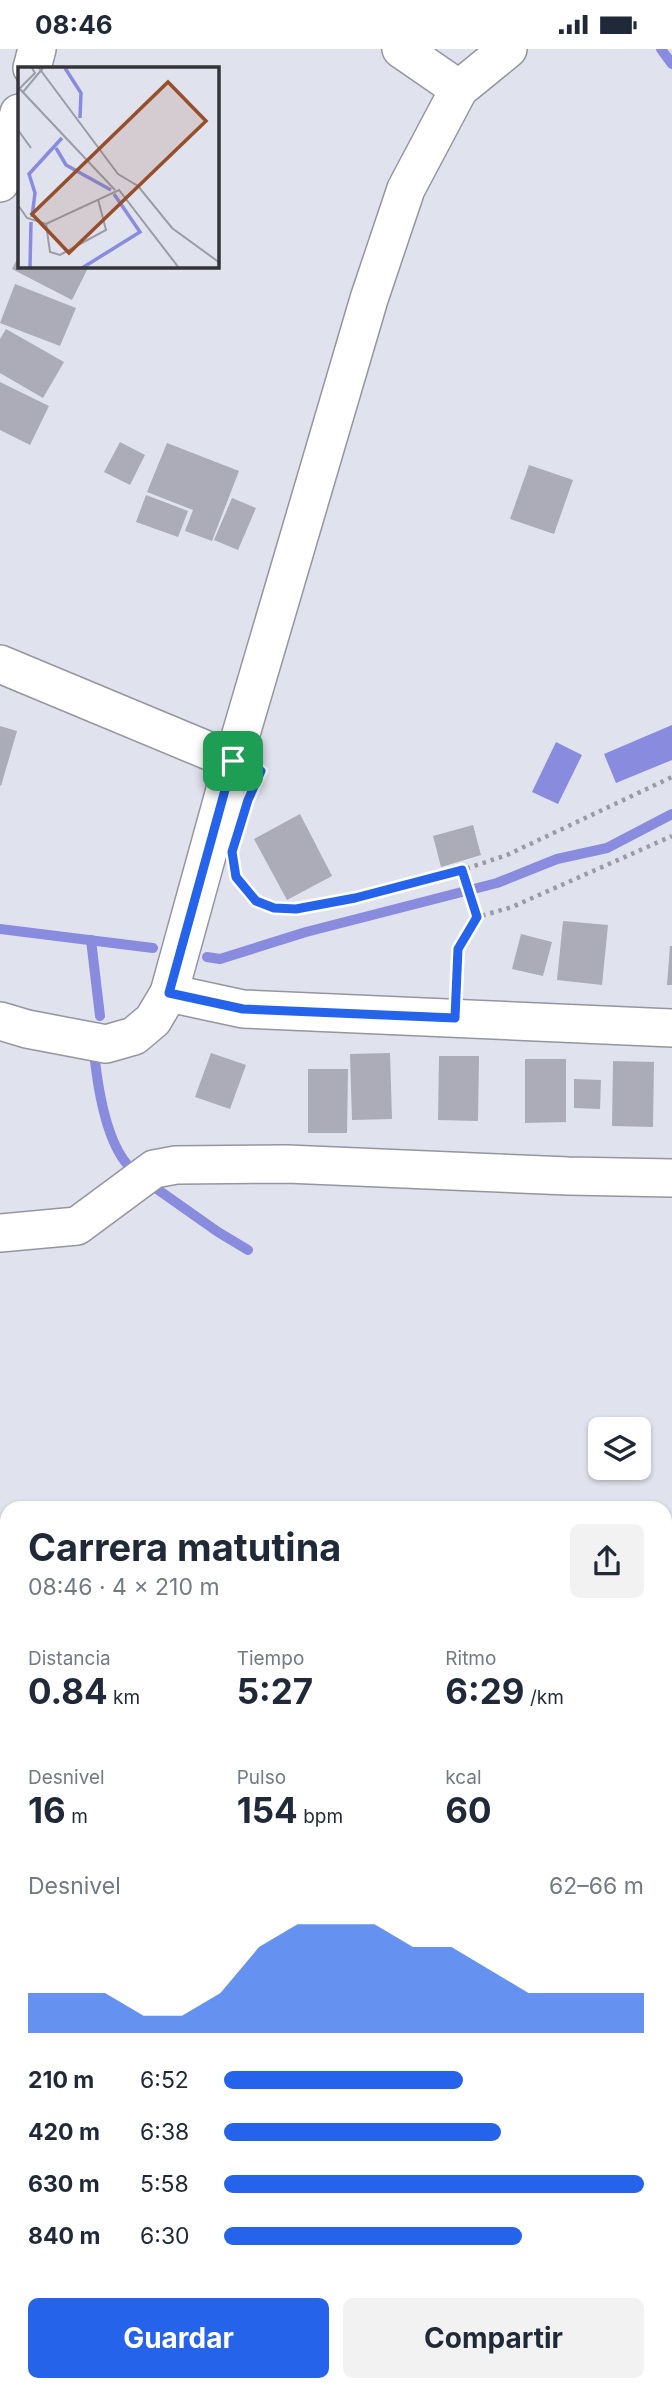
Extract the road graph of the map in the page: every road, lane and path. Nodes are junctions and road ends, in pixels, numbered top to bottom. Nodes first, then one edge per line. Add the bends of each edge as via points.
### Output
1 (37, 49) edge
2 (401, 49) edge
3 (508, 49) edge
4 (32, 67) edge
5 (459, 89) junction
6 (18, 117) edge
7 (0, 183) edge
8 (0, 664) edge
9 (233, 761) junction
10 (672, 777) edge
11 (672, 836) edge
12 (462, 870) junction
13 (236, 877) dead end
14 (477, 917) junction
15 (169, 993) junction
16 (455, 1018) junction
17 (0, 1021) edge
18 (672, 1028) edge
19 (672, 1178) edge
20 (0, 1233) edge

1 - 4 street
2 - 5 street
3 - 5 street
5 - 9 street via 406,189 369,299
6 - 7 street
8 - 9 street
9 - 15 street
10 - 12 path via 507,855
11 - 14 path via 512,908
12 - 13 path via 296,909 256,901
12 - 14 path
14 - 16 path via 458,949
15 - 16 street via 243,1009
15 - 17 street via 153,1020 134,1036 106,1044
16 - 18 street
19 - 20 street via 275,1164 176,1165 154,1169 77,1226

